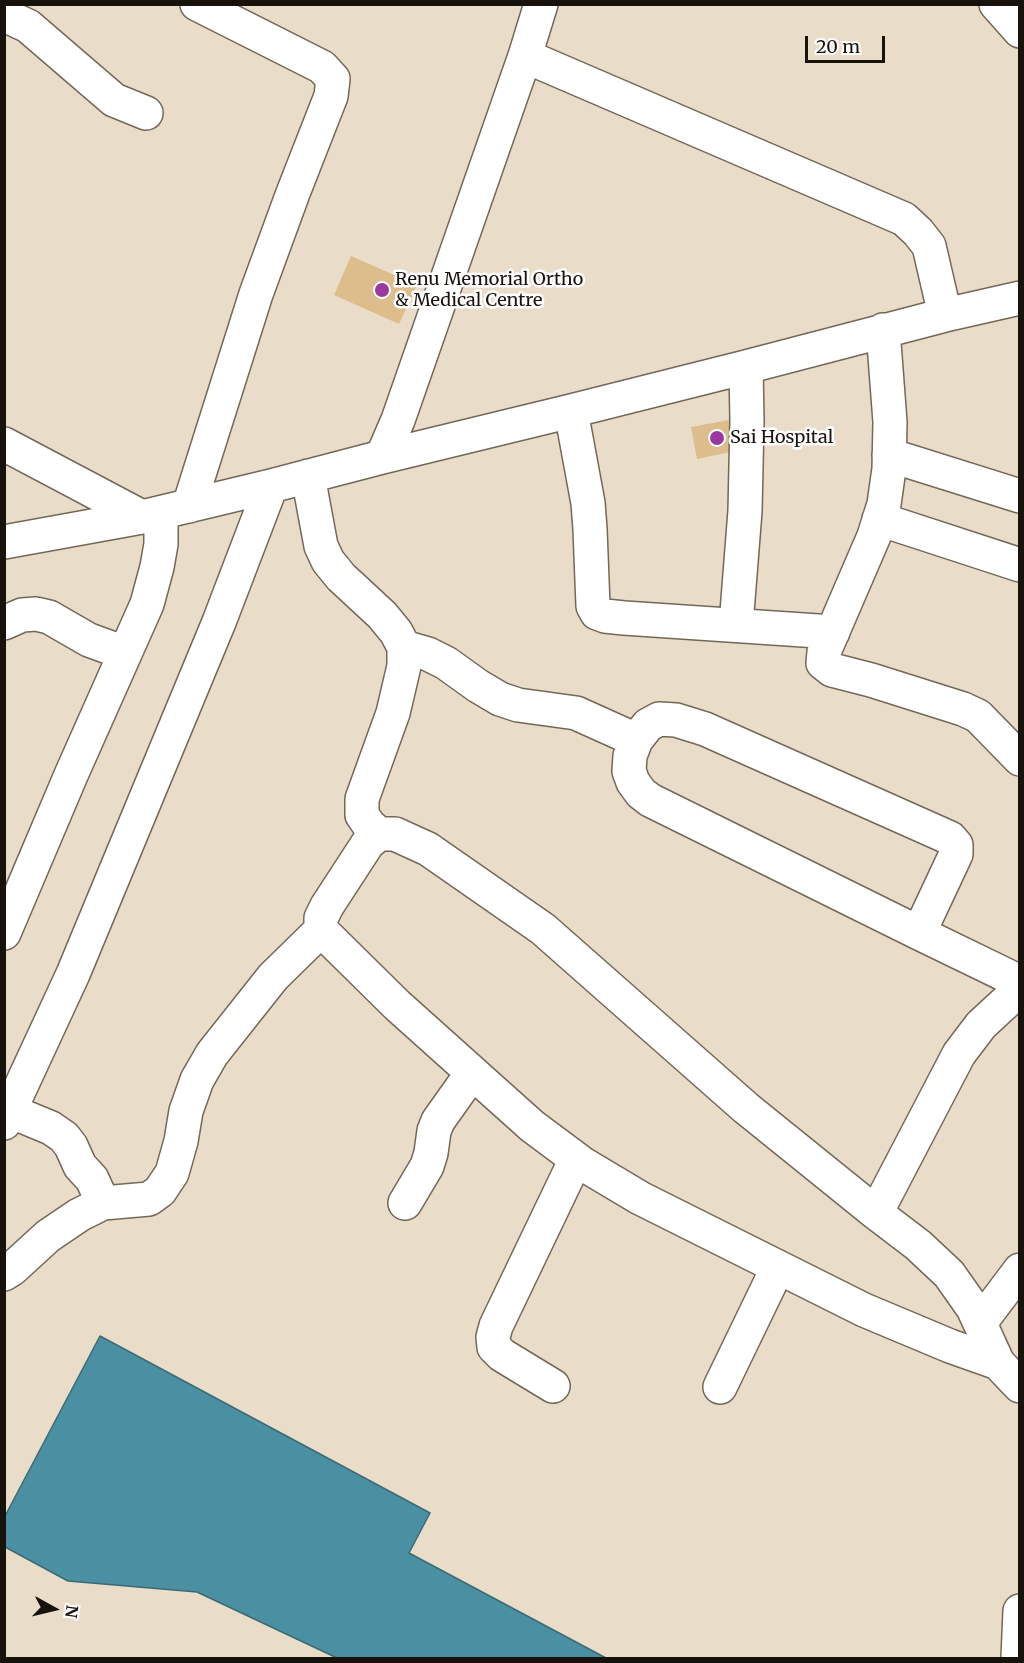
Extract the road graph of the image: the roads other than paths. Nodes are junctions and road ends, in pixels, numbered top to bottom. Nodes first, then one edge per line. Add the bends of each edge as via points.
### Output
1 (196, 4) edge
2 (541, 4) edge
3 (996, 4) edge
4 (4, 15) edge
5 (1020, 31) edge
6 (525, 56) junction
7 (146, 113) dead end
8 (1020, 298) edge
9 (945, 315) junction
10 (884, 330) junction
11 (746, 367) junction
12 (571, 411) junction
13 (4, 444) edge
14 (889, 454) junction
15 (382, 457) junction
16 (308, 476) junction
17 (271, 486) junction
18 (1020, 496) edge
19 (164, 512) junction
20 (879, 519) junction
21 (4, 542) edge
22 (1020, 565) edge
23 (4, 623) edge
24 (736, 625) junction
25 (832, 632) junction
26 (404, 647) junction
27 (125, 653) junction
28 (636, 740) junction
29 (1020, 759) edge
30 (379, 834) junction
31 (321, 930) junction
32 (4, 933) edge
33 (919, 933) junction
34 (1020, 982) edge
35 (1020, 989) edge
36 (472, 1073) junction
37 (7, 1117) edge
38 (576, 1159) junction
39 (103, 1203) junction
40 (405, 1203) dead end
41 (876, 1213) junction
42 (778, 1267) junction
43 (1020, 1270) edge
44 (4, 1274) edge
45 (980, 1323) junction
46 (1009, 1375) edge
47 (553, 1386) dead end
48 (720, 1387) dead end
49 (1020, 1611) edge
50 (1018, 1659) edge

1 - 19 street via 322,67 333,79 331,96 253,304
2 - 6 street
3 - 5 street
4 - 7 street via 28,26 114,100
6 - 9 street via 904,219 929,246
6 - 15 street
8 - 9 street
9 - 10 street
10 - 11 street
10 - 14 street
11 - 12 street
11 - 24 street via 744,511
12 - 15 street
12 - 24 street via 588,503 592,606 597,613
13 - 19 street
14 - 18 street
14 - 20 street
15 - 16 street
16 - 17 street
16 - 26 street via 321,546 328,561 382,615
17 - 19 street
17 - 37 street via 219,622 77,963
19 - 21 street
19 - 27 street via 157,567 147,604
20 - 22 street
20 - 25 street
23 - 27 street via 22,615 49,617 88,640
24 - 25 street
25 - 29 street via 823,663 832,670 978,716
26 - 28 street via 446,663 500,699 576,713
26 - 30 street via 404,666 393,713 362,799 362,815
27 - 32 street
28 - 33 street via 629,771 641,793 651,800
28 - 33 street via 659,719 705,729 950,838 956,845 956,854
30 - 31 street via 368,843 327,906
30 - 41 street via 395,834 428,849 543,929 746,1108
31 - 36 street
31 - 39 street via 273,977 212,1054 186,1111 172,1173 160,1191 149,1198
33 - 34 street
35 - 41 street via 981,1025 959,1054
36 - 38 street
36 - 40 street via 438,1121 427,1166
37 - 39 street via 51,1128 64,1137
38 - 42 street via 640,1198
38 - 47 street via 493,1337 494,1347 502,1355
39 - 44 street via 48,1236
41 - 45 street via 949,1274
42 - 46 street
42 - 48 street
43 - 45 street
45 - 46 street
49 - 50 street

